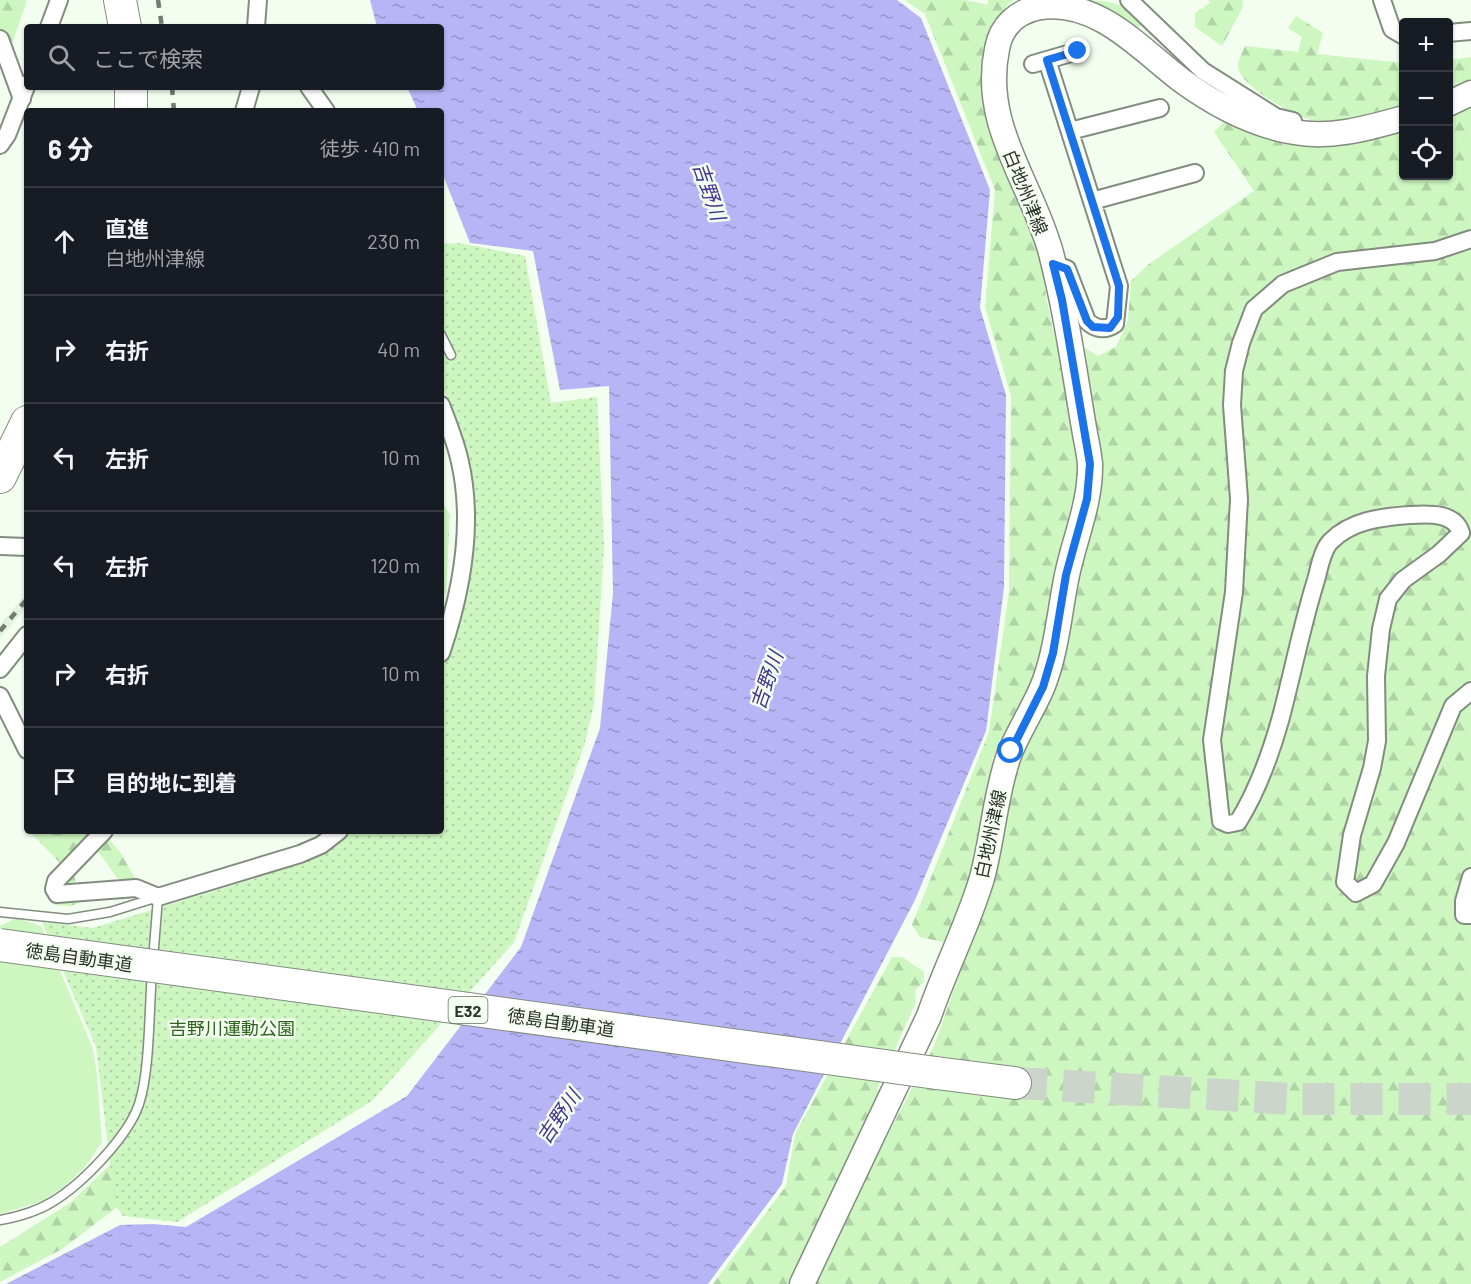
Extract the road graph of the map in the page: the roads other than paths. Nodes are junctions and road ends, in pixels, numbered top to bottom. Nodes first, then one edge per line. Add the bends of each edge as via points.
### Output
1 (59, 0) edge
2 (120, 0) edge
3 (258, 0) edge
4 (1129, 0) edge
5 (1382, 0) edge
6 (50, 24) edge
7 (124, 24) edge
8 (256, 24) edge
9 (1471, 31) edge
10 (1399, 33) edge
11 (1453, 33) edge
12 (0, 39) edge
13 (1078, 51) dead end
14 (131, 90) edge
15 (250, 90) edge
16 (311, 90) edge
17 (24, 91) edge
18 (1471, 93) edge
19 (1471, 100) edge
20 (1453, 103) edge
21 (1453, 104) edge
22 (131, 108) edge
23 (245, 108) edge
24 (324, 108) edge
25 (1160, 108) dead end
26 (1399, 119) edge
27 (1070, 131) junction
28 (1307, 133) junction
29 (0, 145) edge
30 (1195, 174) dead end
31 (1092, 201) junction
32 (1471, 239) edge
33 (1053, 264) junction
34 (444, 341) edge
35 (451, 355) dead end
36 (444, 414) edge
37 (24, 428) edge
38 (0, 477) edge
39 (0, 546) edge
40 (24, 547) edge
41 (24, 639) edge
42 (444, 641) edge
43 (0, 669) edge
44 (1471, 691) edge
45 (0, 696) edge
46 (24, 744) edge
47 (101, 834) edge
48 (335, 834) edge
49 (1471, 877) edge
50 (158, 897) junction
51 (0, 912) edge
52 (1471, 915) edge
53 (0, 945) edge
54 (1015, 1083) tunnel mouth
55 (0, 1220) edge
56 (802, 1284) edge

1 - 6 street
2 - 7 highway
3 - 8 street
4 - 28 street via 1203,71 1276,117 1303,124
5 - 10 street via 1392,29
9 - 11 street
12 - 17 street
13 - 27 street via 1040,62
14 - 22 highway
15 - 23 street
16 - 24 street
17 - 29 street
18 - 20 main road
19 - 21 street
25 - 27 street
26 - 28 main road, 白地州津線 via 1334,134
27 - 31 street
28 - 33 main road, 白地州津線 via 1264,125 1220,106 1182,81 1112,24 1085,12 1060,6 1038,7 1012,18 999,37 992,72 993,92 1007,147
30 - 31 street
31 - 33 street via 1119,286 1115,324 1101,329 1093,327 1087,321 1067,269
32 - 44 street via 1435,250 1337,262 1283,284 1254,309 1234,371 1232,405 1239,499 1234,592 1212,740 1221,821 1238,822 1250,802 1281,717 1320,563 1329,543 1348,528 1379,518 1422,514 1450,518 1461,532 1403,580 1388,599 1376,676 1377,741 1352,835 1345,882 1356,893 1373,884 1396,843 1453,706
33 - 56 main road, 白地州津線 via 1090,464 1087,499 1066,575 1053,653 1043,687 1011,751 999,788 983,873 970,917 929,1016
34 - 35 lane
36 - 42 street via 460,461 466,526 458,587
37 - 38 highway
39 - 40 street
41 - 43 street
45 - 46 street
47 - 50 street via 56,881 57,894 136,888
48 - 50 street via 300,854
49 - 52 street via 1464,902 1464,915
50 - 51 lane via 110,912 68,919
50 - 55 lane via 142,1090 130,1125 59,1197 26,1214
53 - 54 highway, 徳島自動車道 / E32, bridge

